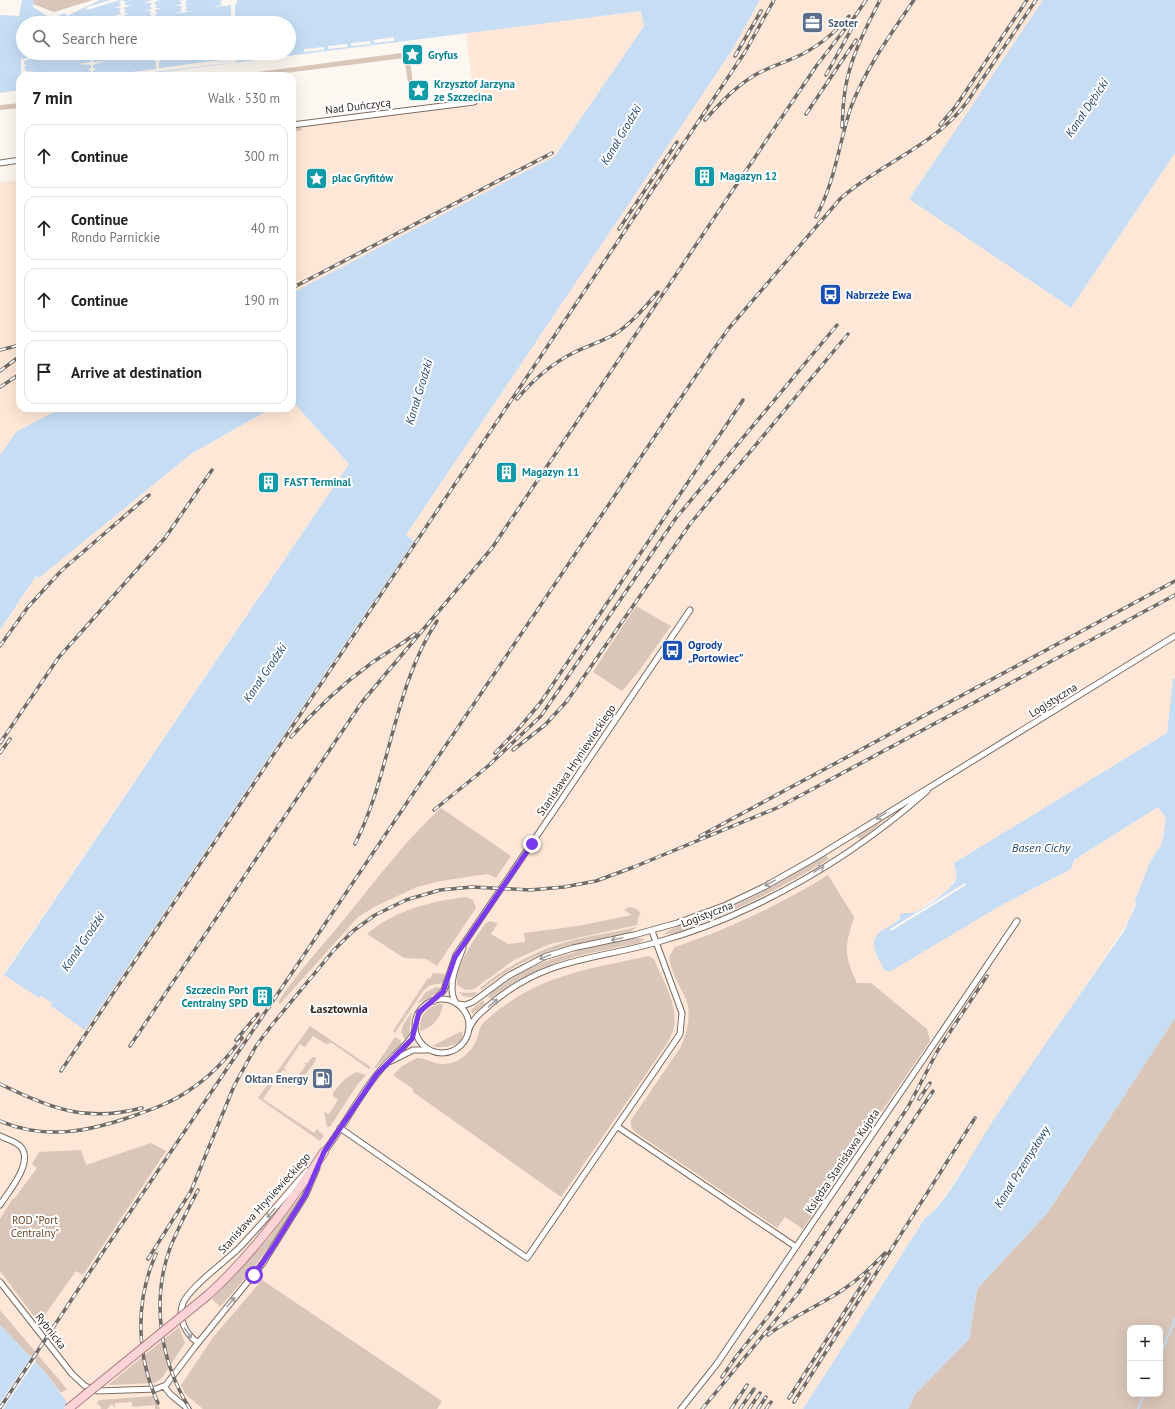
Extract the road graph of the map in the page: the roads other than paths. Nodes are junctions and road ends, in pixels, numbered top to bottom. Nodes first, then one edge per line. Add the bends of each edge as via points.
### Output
1 (474, 102) dead end
2 (296, 124) edge
3 (16, 161) edge
4 (0, 163) edge
5 (690, 610) dead end
6 (1175, 636) edge
7 (940, 780) junction
8 (1017, 921) dead end
9 (652, 931) junction
10 (466, 942) junction
11 (657, 943) junction
12 (434, 1001) junction
13 (457, 1004) junction
14 (415, 1029) junction
15 (468, 1032) junction
16 (429, 1050) junction
17 (386, 1065) junction
18 (340, 1128) junction
19 (618, 1128) junction
20 (0, 1136) edge
21 (324, 1152) junction
22 (0, 1204) edge
23 (796, 1247) junction
24 (0, 1282) edge
25 (198, 1343) junction
26 (164, 1386) junction
27 (68, 1409) edge
28 (188, 1409) edge
29 (681, 1409) edge

1 - 2 street, Nad Duńczycą
3 - 4 street
5 - 10 street, Stanisława Hryniewieckiego
6 - 7 street, Logistyczna
7 -> 9 street, Logistyczna via 764,887 705,913
11 -> 7 street, Logistyczna via 742,912 795,884 873,835
8 - 23 street, Księdza Stanisława Kujota
9 - 11 street
9 -> 13 street, Logistyczna via 550,955 512,973 475,1001 465,1005
10 - 12 street, Stanisława Hryniewieckiego via 454,959 444,990
10 - 13 street, Stanisława Hryniewieckiego via 456,966 452,987
15 -> 11 street, Logistyczna via 475,1019 495,1001 539,973 572,961
11 - 19 street via 679,1004 682,1028
12 - 13 street via 447,1000
12 - 14 street via 419,1012
13 - 15 street via 466,1014
14 - 16 street via 420,1042
14 - 17 street, Stanisława Hryniewieckiego via 411,1040
15 - 16 street via 463,1044 455,1050 442,1053
16 - 17 street, Stanisława Hryniewieckiego via 413,1050
17 - 18 street, Stanisława Hryniewieckiego
18 - 19 street via 527,1258
18 - 21 street, Stanisława Hryniewieckiego
19 - 23 street
20 - 22 street via 18,1144 24,1152 24,1166
25 -> 21 street, Stanisława Hryniewieckiego via 270,1253 305,1196
21 -> 25 street, Stanisława Hryniewieckiego via 257,1229 186,1299 182,1321 188,1334
21 - 27 main road, bridge via 266,1234 235,1269 208,1295
23 - 29 street, Księdza Stanisława Kujota via 716,1365
24 - 26 street, Rybnicka via 82,1384 91,1389 107,1391 156,1389
25 - 26 street, Stanisława Hryniewieckiego
26 - 28 street

